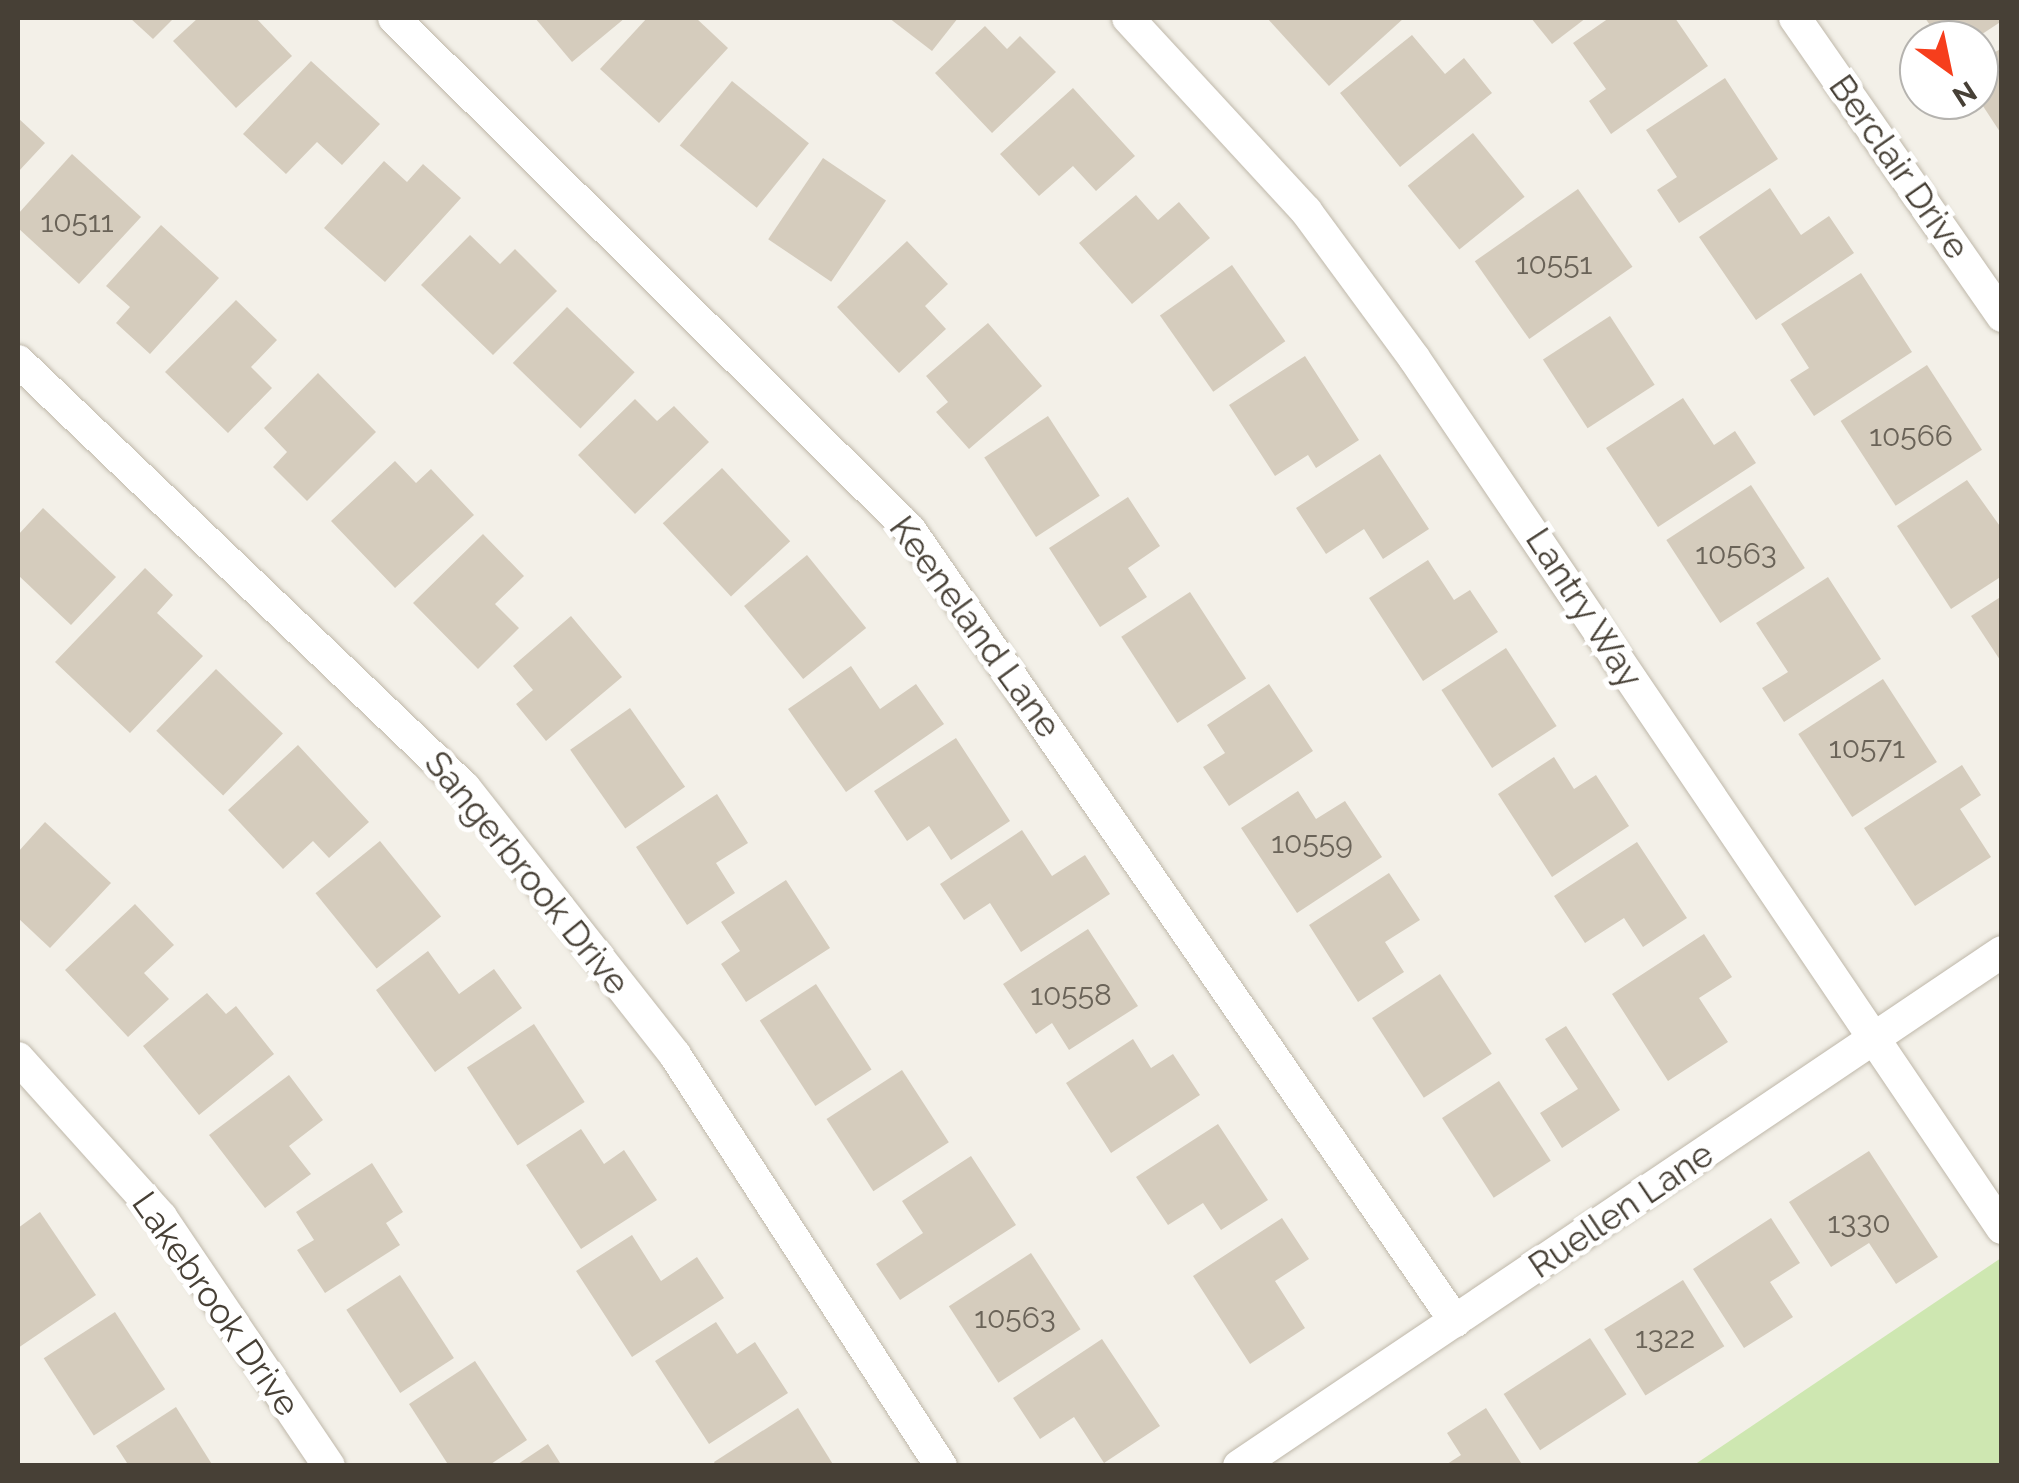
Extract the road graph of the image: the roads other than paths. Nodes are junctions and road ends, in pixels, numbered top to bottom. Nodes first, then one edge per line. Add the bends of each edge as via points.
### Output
1 (394, 18) edge
2 (1128, 18) edge
3 (1795, 18) edge
4 (2002, 316) edge
5 (18, 361) edge
6 (2002, 952) edge
7 (1876, 1038) junction
8 (18, 1058) edge
9 (2002, 1228) edge
10 (1455, 1321) junction
11 (328, 1466) edge
12 (941, 1466) edge
13 (1238, 1466) edge

1 - 10 street, Keeneland Lane via 910,530
2 - 7 street, Lantry Way via 1306,211 1360,284
3 - 4 street, Berclair Drive
5 - 12 street, Sangerbrook Drive via 465,788 675,1055
6 - 7 street, Ruellen Lane
7 - 9 street, Lantry Way
7 - 10 street, Ruellen Lane
8 - 11 street, Lakebrook Drive via 161,1216
10 - 13 street, Ruellen Lane

